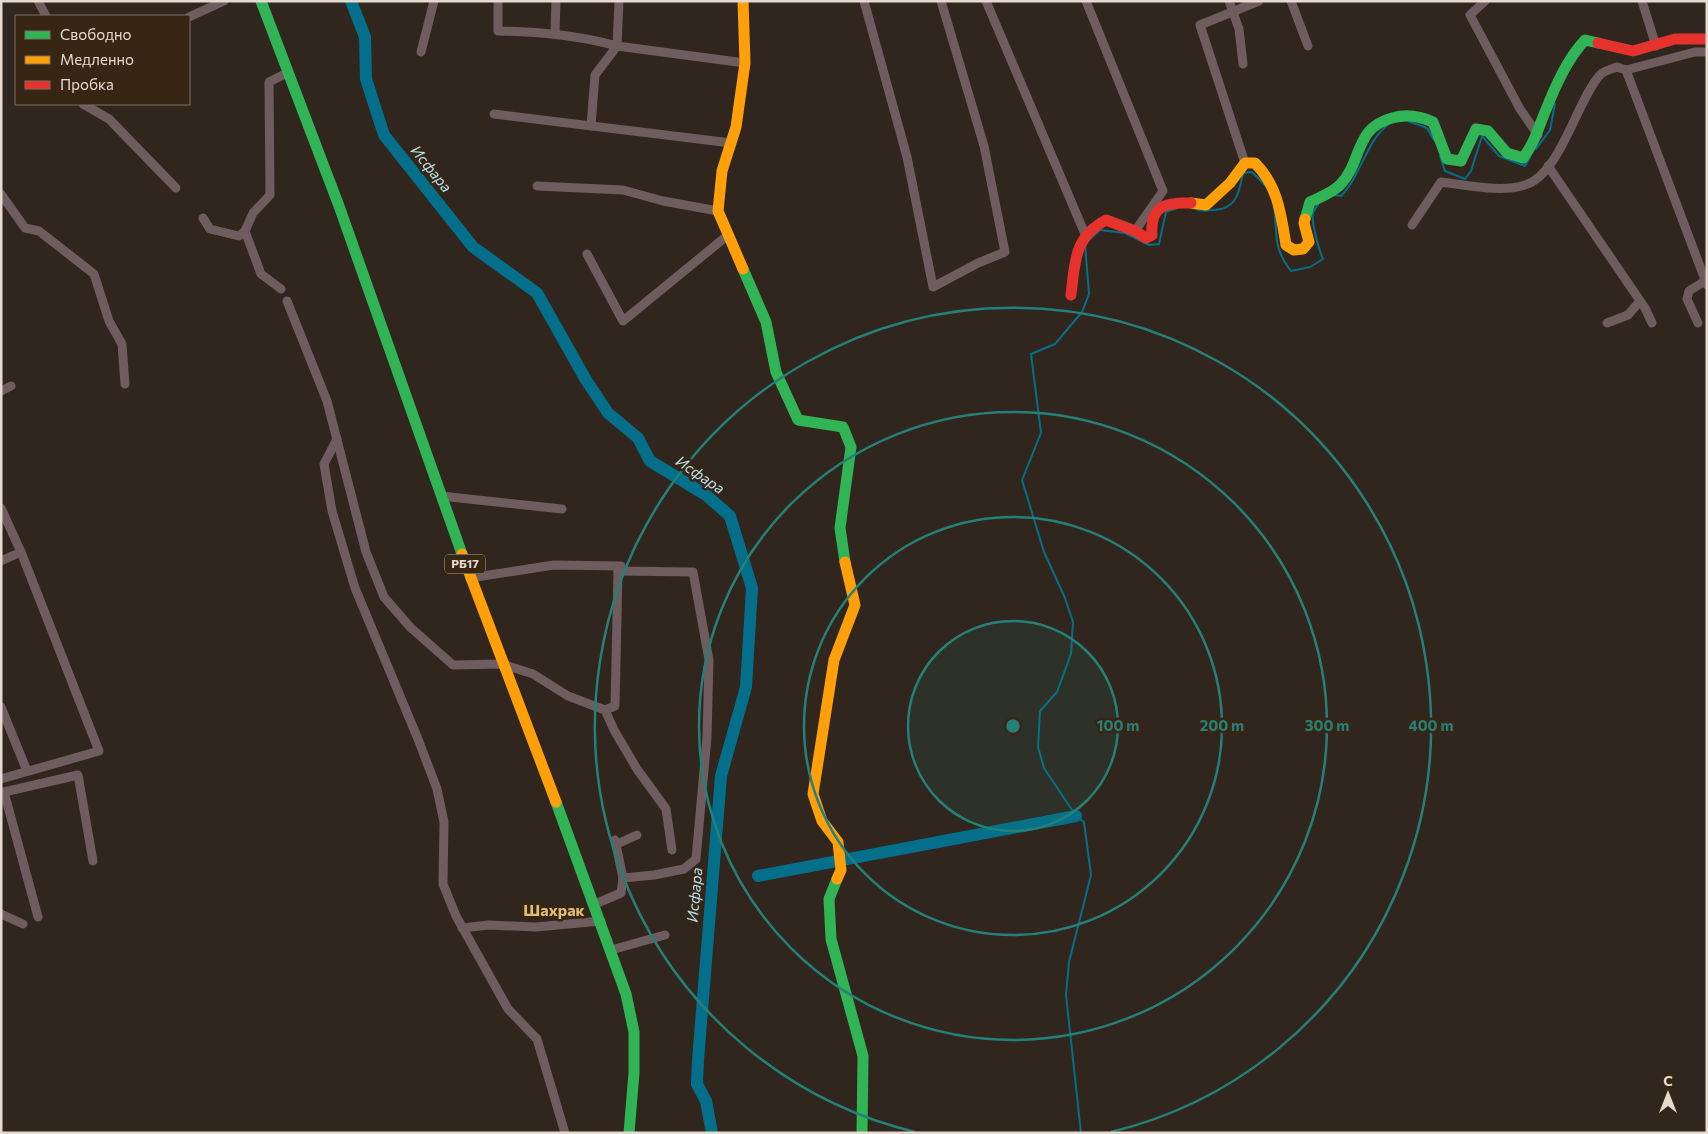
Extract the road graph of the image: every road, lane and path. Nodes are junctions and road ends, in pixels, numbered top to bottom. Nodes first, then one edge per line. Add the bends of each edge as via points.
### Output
1 (38, 1) edge
2 (224, 1) edge
3 (261, 1) edge
4 (434, 1) edge
5 (498, 1) edge
6 (556, 1) edge
7 (619, 1) edge
8 (743, 1) edge
9 (864, 1) edge
10 (941, 1) edge
11 (986, 1) edge
12 (1086, 1) edge
13 (1259, 1) edge
14 (1291, 1) edge
15 (1485, 1) edge
16 (1642, 1) edge
17 (1230, 6) edge
18 (45, 15) edge
19 (190, 17) edge
20 (555, 33) junction
21 (1707, 38) edge
22 (617, 46) junction
23 (1308, 46) dead end
24 (1656, 46) junction
25 (421, 52) dead end
26 (1707, 52) edge
27 (745, 63) junction
28 (1243, 64) dead end
29 (1626, 70) junction
30 (287, 73) junction
31 (85, 105) edge
32 (494, 114) dead end
33 (591, 126) junction
34 (1538, 135) junction
35 (731, 143) junction
36 (1245, 163) junction
37 (1548, 166) junction
38 (536, 186) dead end
39 (176, 188) dead end
40 (1, 194) edge
41 (718, 211) junction
42 (203, 218) dead end
43 (1412, 225) dead end
44 (245, 231) junction
45 (1135, 231) junction
46 (1085, 234) junction
47 (728, 235) junction
48 (587, 254) dead end
49 (1706, 283) edge
50 (281, 289) dead end
51 (1071, 295) dead end
52 (287, 301) dead end
53 (1640, 301) junction
54 (1698, 323) dead end
55 (1607, 324) dead end
56 (1652, 324) dead end
57 (125, 384) dead end
58 (12, 386) dead end
59 (1, 391) edge
60 (336, 439) junction
61 (441, 496) junction
62 (1, 508) edge
63 (562, 509) dead end
64 (21, 552) junction
65 (1, 560) edge
66 (618, 571) junction
67 (470, 578) junction
68 (502, 664) junction
69 (1, 708) edge
70 (605, 710) junction
71 (27, 771) junction
72 (1, 778) edge
73 (2, 792) edge
74 (637, 835) dead end
75 (672, 850) dead end
76 (93, 861) dead end
77 (623, 878) junction
78 (594, 904) junction
79 (1, 914) edge
80 (38, 917) dead end
81 (600, 921) junction
82 (23, 924) dead end
83 (462, 928) junction
84 (665, 935) dead end
85 (611, 950) junction
86 (565, 1133) edge
87 (629, 1133) edge
88 (862, 1133) edge

1 - 18 street
2 - 19 street
3 - 30 street, РБ17
4 - 25 street
5 - 20 street via 498,31
6 - 20 street
7 - 22 street
8 - 27 street
9 - 10 street via 907,158 933,287 1005,252 984,146
11 - 46 street
12 - 45 street via 1163,191
13 - 17 street
14 - 23 street
15 - 34 street via 1470,15 1520,109
16 - 24 street
17 - 28 street via 1242,46
17 - 36 street via 1200,25
20 - 22 street
21 - 24 street via 1675,40
22 - 27 street
22 - 33 street via 595,75
24 - 34 street via 1633,51 1585,40 1545,111
26 - 29 street via 1695,52
27 - 35 street
29 - 37 street via 1617,67 1600,74
29 - 49 street
30 - 44 street via 269,82 270,195 253,213
30 - 61 street, РБ17 via 339,206
31 - 39 street via 109,119
32 - 33 street
33 - 35 street
34 - 36 street via 1523,158 1516,158 1504,151 1488,131 1476,129 1470,136 1462,161 1447,158 1433,122 1420,116 1387,119 1372,125 1364,136 1351,171 1339,186 1310,202 1304,223 1309,242 1303,249 1294,250 1286,245 1276,189 1266,172 1255,163
35 - 41 street via 722,171
36 - 45 street via 1230,184 1206,204 1176,203 1159,208 1152,218 1152,235 1146,238
37 - 43 street via 1527,185 1501,189 1441,182
37 - 53 street
38 - 41 street via 623,190
40 - 57 street via 25,228 39,232 94,274 109,321 122,344
41 - 47 street
42 - 44 street via 210,228 238,236
44 - 50 street via 260,274
45 - 46 street via 1106,220
46 - 51 street via 1077,254
47 - 48 street via 623,321
47 - 88 street via 766,322 776,372 798,420 842,427 851,448 840,528 849,584 856,605 834,660 813,794 822,821 838,842 841,870 828,899 831,939 863,1056
49 - 54 street via 1689,291 1687,299
52 - 60 street via 327,401
53 - 55 street via 1628,315
53 - 56 street
58 - 59 street
60 - 68 street via 366,552 384,597 410,627 453,665
60 - 83 street via 324,464 332,511 355,588 437,789 444,822 443,884
61 - 63 street
61 - 67 street, РБ17
62 - 64 street
64 - 65 street
64 - 71 street via 98,751
66 - 67 street via 621,566 554,564
66 - 70 street via 616,706
66 - 77 street via 693,572 709,660 707,737 696,859 684,869
67 - 68 street, РБ17
68 - 70 street via 533,674 568,696
68 - 78 street, РБ17
69 - 71 street
70 - 75 street via 637,769 666,809
71 - 72 street
73 - 76 street via 78,775
73 - 80 street
74 - 77 street via 616,842
77 - 78 street via 621,893
78 - 81 street, РБ17
79 - 82 street
81 - 83 street via 536,927 489,925
81 - 85 street, РБ17
83 - 86 street via 508,1009 537,1039
84 - 85 street
85 - 87 street, РБ17 via 626,994 634,1032

